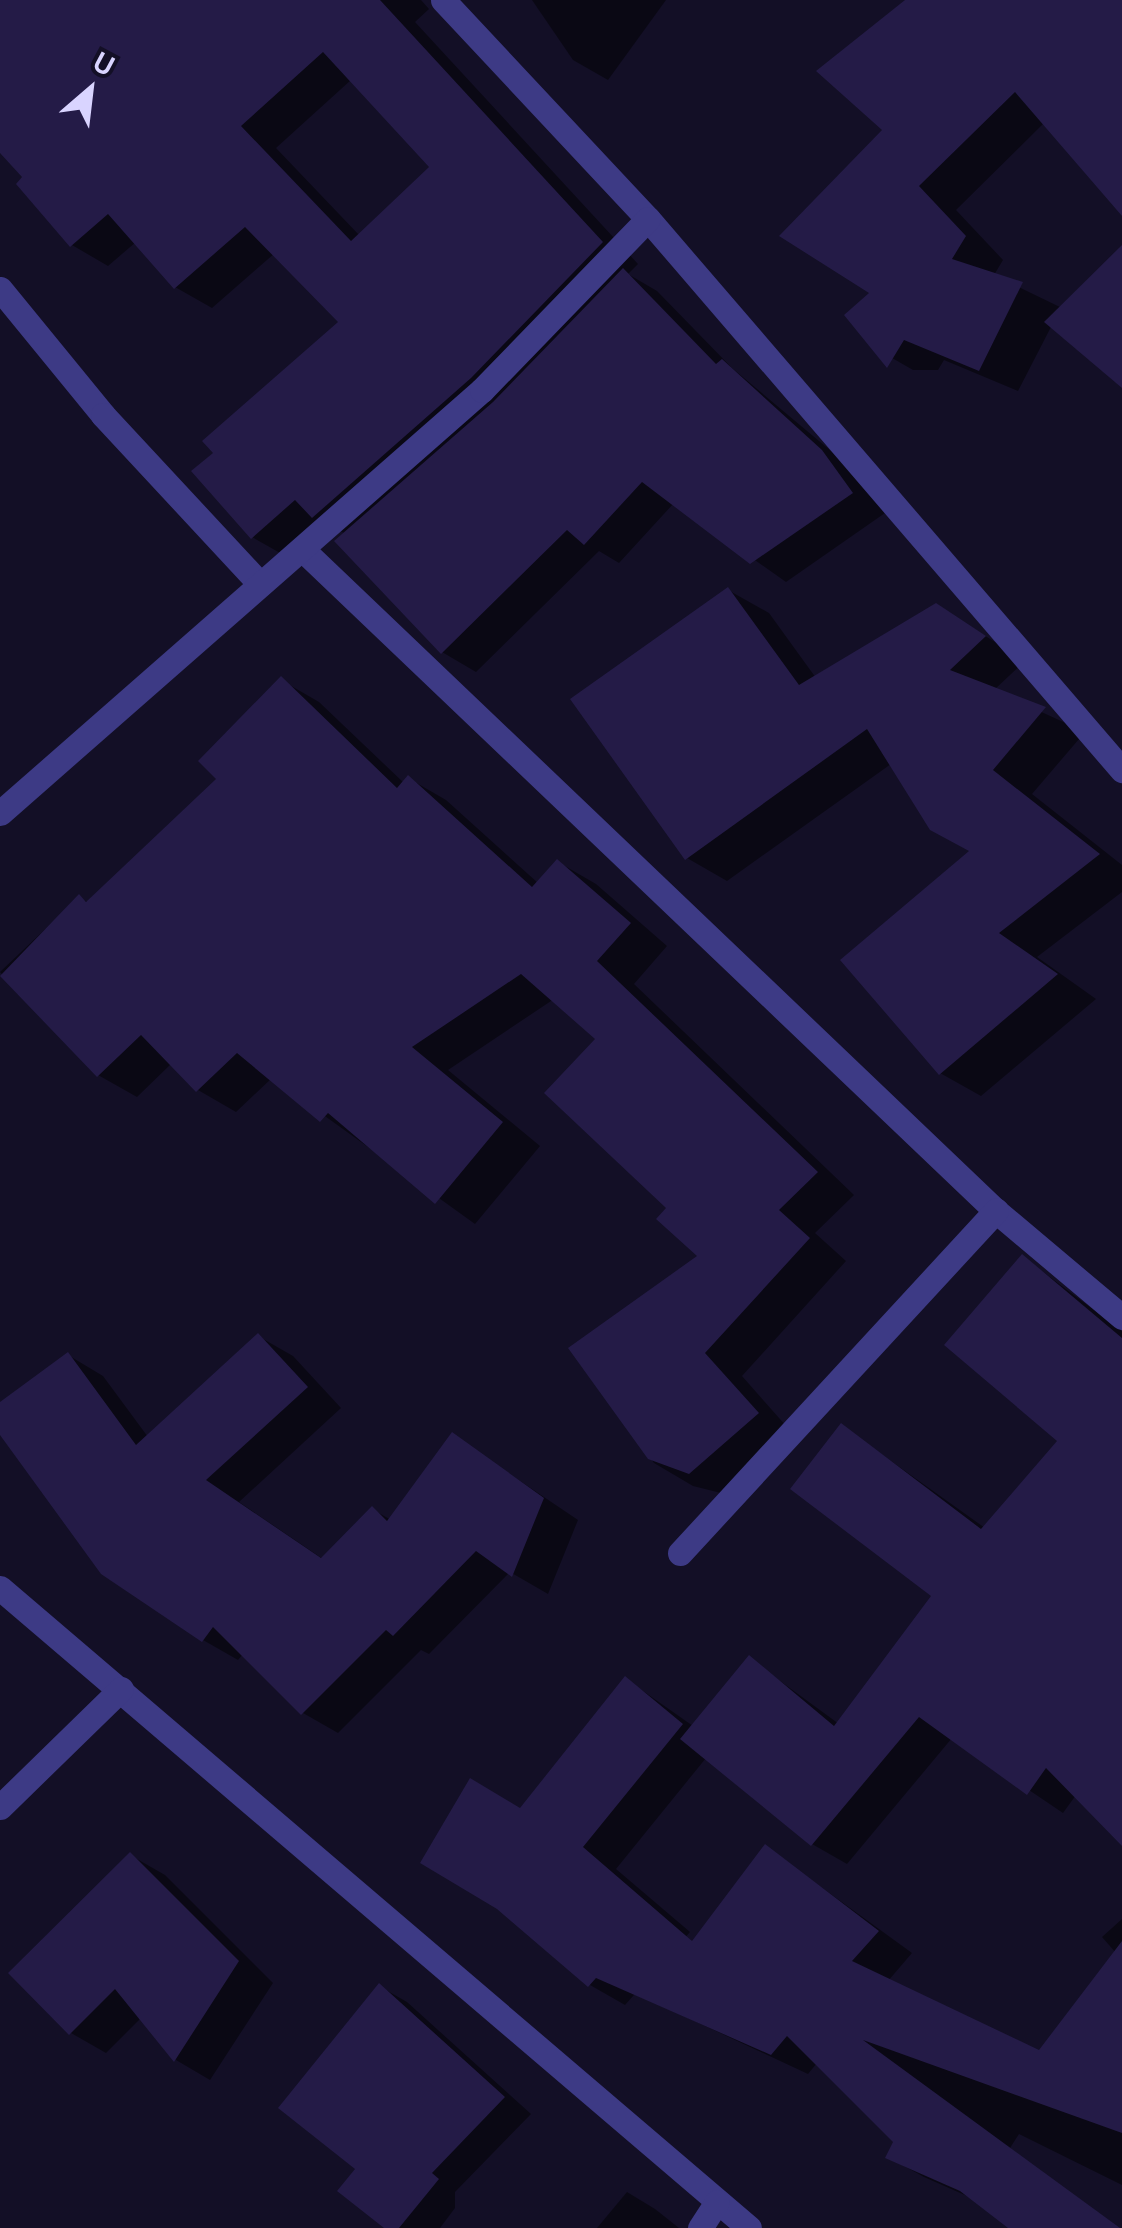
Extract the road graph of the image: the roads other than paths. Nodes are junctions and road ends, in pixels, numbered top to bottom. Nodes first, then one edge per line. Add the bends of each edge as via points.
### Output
1 (442, 0) edge
2 (648, 219) junction
3 (0, 289) edge
4 (302, 548) junction
5 (260, 584) junction
6 (1122, 770) edge
7 (0, 813) edge
8 (996, 1211) junction
9 (1122, 1317) edge
10 (680, 1553) dead end
11 (0, 1588) edge
12 (121, 1688) junction
13 (0, 1807) edge
14 (718, 2202) junction
15 (700, 2228) edge
16 (749, 2228) edge

1 - 2 street
2 - 4 street via 482,390
2 - 6 street
3 - 5 street via 103,415
4 - 5 street
4 - 8 street
5 - 7 street
8 - 9 street
8 - 10 street
11 - 12 street
12 - 13 street
12 - 14 street
14 - 15 street
14 - 16 street

